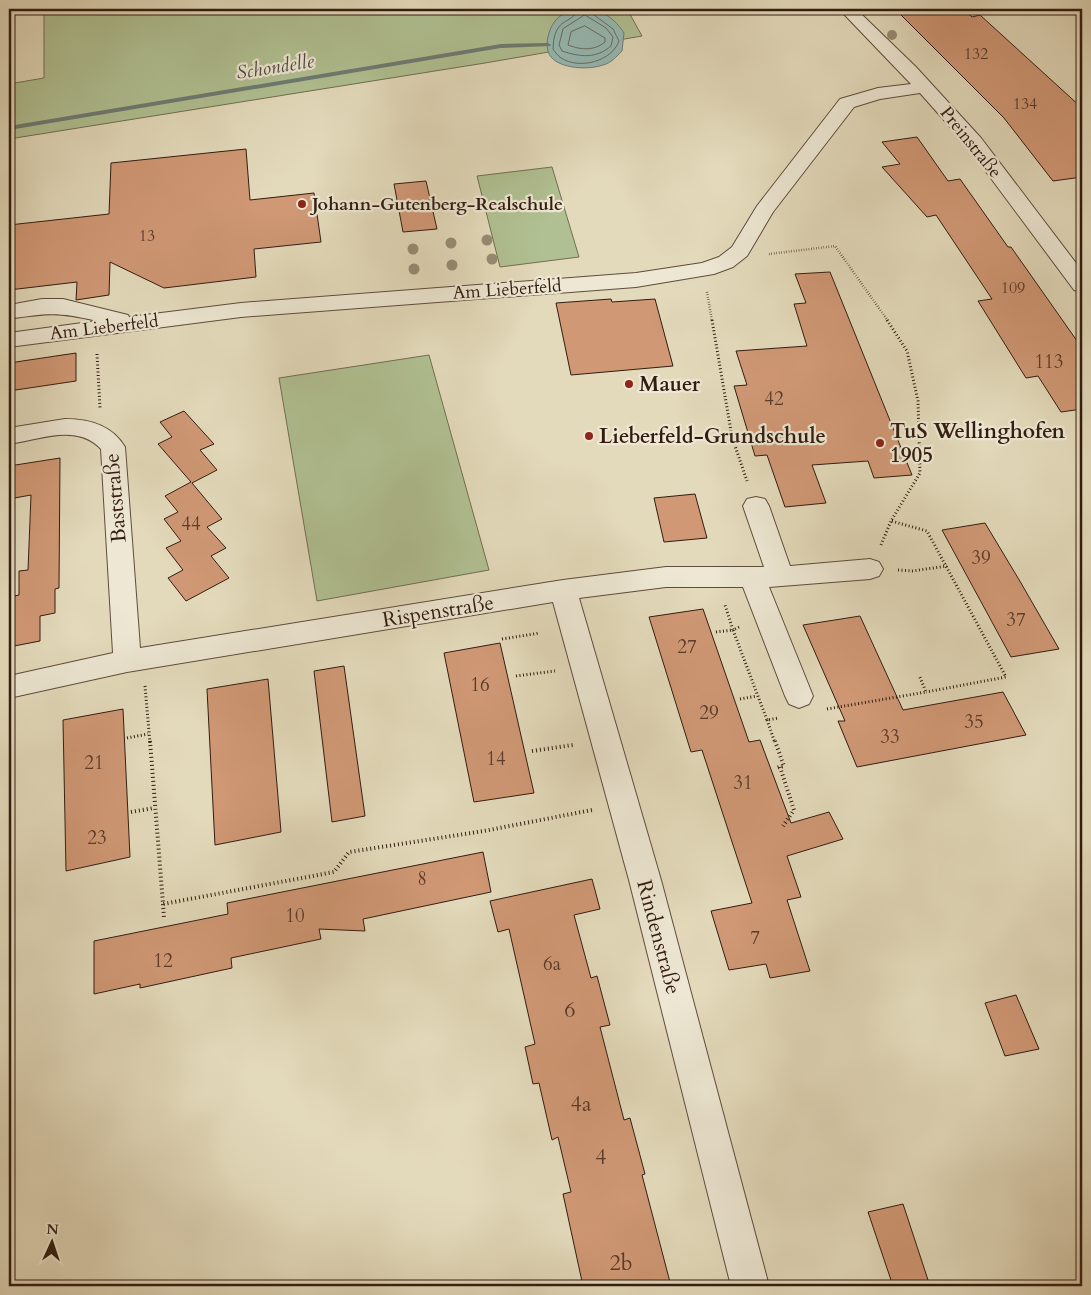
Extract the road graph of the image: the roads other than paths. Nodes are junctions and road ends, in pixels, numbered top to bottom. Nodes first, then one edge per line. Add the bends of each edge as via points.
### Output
1 (847, 9) edge
2 (924, 87) junction
3 (1082, 286) edge
4 (9, 312) edge
5 (133, 323) junction
6 (9, 340) edge
7 (9, 436) edge
8 (756, 506) road end
9 (870, 569) road end
10 (752, 577) junction
11 (781, 577) junction
12 (563, 590) junction
13 (135, 670) junction
14 (9, 687) edge
15 (798, 696) dead end
16 (750, 1286) edge

1 - 2 street, Preinstraße
2 - 3 street, Preinstraße via 974,142
2 - 5 street, Am Lieberfeld via 878,94 847,103 764,210 740,251 726,262 706,269 636,280 316,304
4 - 5 street via 63,306
5 - 6 street, Am Lieberfeld
7 - 13 street, Baststraße via 77,426 94,429 106,436 113,447
8 - 11 street
9 - 11 street, Rispenstraße
10 - 11 street, Rispenstraße
10 - 12 street, Rispenstraße via 666,577
10 - 15 street
12 - 13 street, Rispenstraße
12 - 16 street, Rindenstraße via 645,880
13 - 14 street, Rispenstraße

